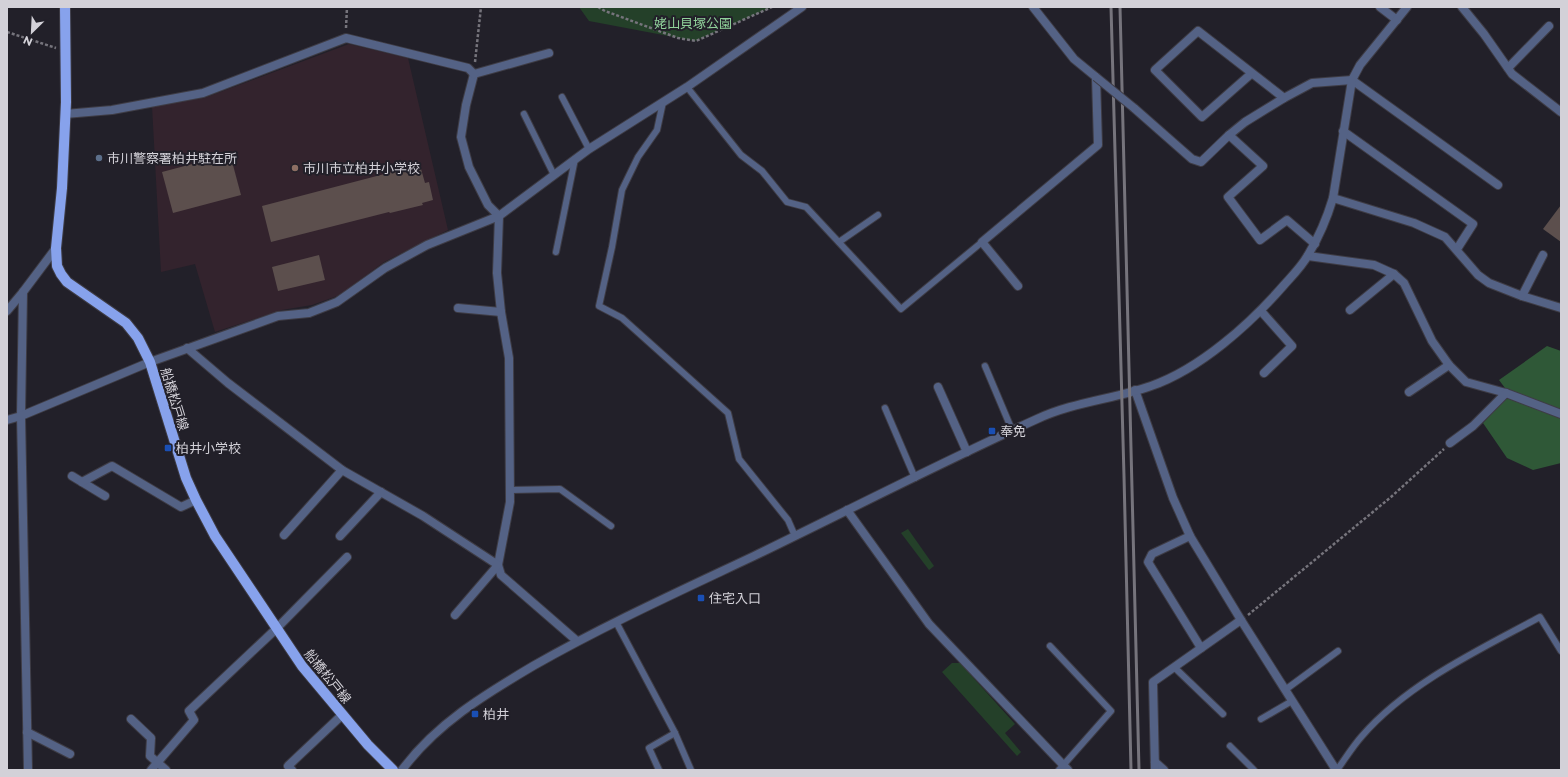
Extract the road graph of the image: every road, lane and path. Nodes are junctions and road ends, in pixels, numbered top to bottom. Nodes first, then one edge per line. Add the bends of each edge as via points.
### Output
1 (65, 7) edge
2 (347, 7) edge
3 (481, 7) edge
4 (598, 7) edge
5 (772, 7) edge
6 (802, 7) edge
7 (1033, 7) edge
8 (1380, 7) edge
9 (1407, 7) edge
10 (1462, 7) edge
11 (1397, 20) junction
12 (1549, 26) dead end
13 (7, 32) edge
14 (346, 38) junction
15 (65, 51) junction
16 (549, 53) dead end
17 (1508, 68) junction
18 (1252, 73) junction
19 (474, 74) junction
20 (1096, 77) junction
21 (1352, 80) junction
22 (687, 87) junction
23 (562, 97) dead end
24 (1284, 98) junction
25 (663, 102) junction
26 (1561, 112) edge
27 (65, 114) junction
28 (524, 114) dead end
29 (1343, 131) junction
30 (1229, 135) junction
31 (589, 149) junction
32 (575, 159) junction
33 (554, 175) junction
34 (1498, 185) dead end
35 (1333, 198) junction
36 (878, 215) dead end
37 (499, 216) junction
38 (839, 242) junction
39 (982, 242) junction
40 (1314, 244) junction
41 (56, 248) junction
42 (1456, 249) junction
43 (556, 252) dead end
44 (1543, 255) dead end
45 (1308, 256) junction
46 (1394, 274) junction
47 (1018, 286) dead end
48 (23, 292) junction
49 (1522, 296) junction
50 (458, 308) dead end
51 (1561, 308) edge
52 (1350, 310) dead end
53 (7, 311) edge
54 (1260, 311) junction
55 (501, 312) junction
56 (187, 348) junction
57 (150, 362) junction
58 (1449, 365) junction
59 (985, 366) dead end
60 (1264, 373) dead end
61 (938, 387) dead end
62 (1135, 390) junction
63 (1409, 392) dead end
64 (1506, 393) junction
65 (885, 408) dead end
66 (1561, 414) edge
67 (21, 416) junction
68 (7, 420) edge
69 (1012, 430) junction
70 (1450, 443) joint
71 (967, 452) junction
72 (342, 470) junction
73 (72, 476) dead end
74 (915, 478) junction
75 (82, 482) junction
76 (510, 490) junction
77 (381, 492) junction
78 (105, 496) dead end
79 (196, 500) junction
80 (847, 510) junction
81 (611, 526) dead end
82 (284, 535) dead end
83 (340, 536) dead end
84 (795, 536) junction
85 (1190, 536) junction
86 (347, 557) dead end
87 (498, 566) junction
88 (455, 615) dead end
89 (1241, 620) junction
90 (616, 622) junction
91 (276, 629) junction
92 (577, 641) junction
93 (1050, 646) dead end
94 (1201, 648) junction
95 (1338, 651) dead end
96 (1561, 651) edge
97 (1174, 667) junction
98 (1285, 690) junction
99 (1292, 701) junction
100 (1223, 714) dead end
101 (342, 715) junction
102 (131, 719) dead end
103 (1260, 719) dead end
104 (27, 732) junction
105 (675, 732) junction
106 (1230, 746) dead end
107 (70, 754) dead end
108 (158, 763) junction
109 (1155, 766) edge
110 (1063, 768) edge
111 (28, 770) edge
112 (151, 770) edge
113 (166, 770) edge
114 (292, 770) edge
115 (394, 770) edge
116 (402, 770) edge
117 (659, 770) edge
118 (691, 770) edge
119 (1164, 770) edge
120 (1254, 770) edge
121 (1336, 770) edge

1 - 15 main road, 船橋松戸線
2 - 14 path
3 - 19 path
4 - 5 path via 678,38 696,41
6 - 22 street
7 - 20 street via 1074,59
8 - 11 street
9 - 11 street
10 - 17 street
11 - 21 street via 1360,65
12 - 17 street
13 - 15 path
14 - 19 street via 468,68
14 - 27 street via 203,93 112,110
15 - 27 main road, 船橋松戸線
16 - 19 street
17 - 26 street via 1512,74
18 - 18 street via 1198,31 1155,70 1202,117
18 - 24 street
19 - 37 street via 461,137 469,167 488,205
20 - 30 street, bridge via 1192,159 1201,162
20 - 39 street via 1098,145
21 - 24 street via 1312,83
21 - 29 street
21 - 34 street
22 - 25 street
22 - 38 lane via 741,155 762,171 788,202 806,206
23 - 31 lane
24 - 30 street
25 - 31 street
25 - 84 lane via 657,130 638,157 622,190 599,306 622,318 728,413 739,459 788,520
27 - 41 main road, 船橋松戸線
28 - 33 lane
29 - 35 street
29 - 42 street via 1473,224
30 - 40 street via 1263,166 1228,197 1260,240 1287,220
31 - 32 street
32 - 33 street
32 - 43 lane
33 - 37 street
35 - 40 street via 1328,216
35 - 42 street via 1414,223 1445,237
36 - 38 lane
37 - 55 street via 497,273
37 - 56 street via 427,245 385,268 337,302 309,313 278,316
38 - 39 lane via 901,309
39 - 47 street
40 - 45 street
41 - 48 street
41 - 57 main road, 船橋松戸線 via 57,266 67,282 126,323 138,338
42 - 49 street via 1478,275 1489,283
44 - 49 street
45 - 46 street via 1374,265
45 - 54 street
46 - 52 street
46 - 58 street via 1404,283 1432,341
48 - 53 street
48 - 67 street
49 - 51 street
50 - 55 street
54 - 60 street via 1292,346
54 - 62 street via 1218,347 1174,377
55 - 76 street via 509,358
56 - 57 street
56 - 72 street
57 - 67 street
57 - 79 main road, 船橋松戸線 via 179,457
58 - 63 street
58 - 64 street via 1466,382
59 - 69 lane
61 - 71 street
62 - 69 street via 1042,416
62 - 85 street via 1173,498
64 - 66 street
64 - 70 street via 1474,426
65 - 74 lane
67 - 68 street
67 - 104 street
69 - 71 street
70 - 89 path via 1391,497
71 - 74 street
72 - 77 street
72 - 82 street
73 - 75 street
74 - 80 street
75 - 78 street
75 - 79 street via 112,466 181,507
76 - 81 lane via 560,489
76 - 87 street
77 - 83 street
77 - 87 street via 423,516
79 - 91 main road, 船橋松戸線 via 215,536
80 - 84 street
80 - 110 street via 929,624
84 - 90 street
85 - 89 street
85 - 94 street via 1152,554 1148,562
86 - 91 street
87 - 88 street
87 - 92 street via 501,575
89 - 94 street
89 - 98 street
90 - 92 street
90 - 105 lane
91 - 101 main road, 船橋松戸線
91 - 108 street via 189,711 194,720
92 - 116 street via 495,688 460,712 416,751
93 - 110 lane via 1111,711
94 - 97 street
95 - 98 lane
96 - 121 lane via 1540,618 1446,667 1392,707 1363,736
97 - 100 lane
97 - 109 street via 1153,682
98 - 99 street
99 - 103 lane
99 - 121 street
101 - 114 street via 288,766
101 - 115 main road, 船橋松戸線
102 - 108 street via 151,738 150,756
104 - 107 street
104 - 111 street
105 - 117 lane via 649,748
105 - 118 lane
106 - 120 lane
108 - 112 street
108 - 113 street
109 - 119 street

